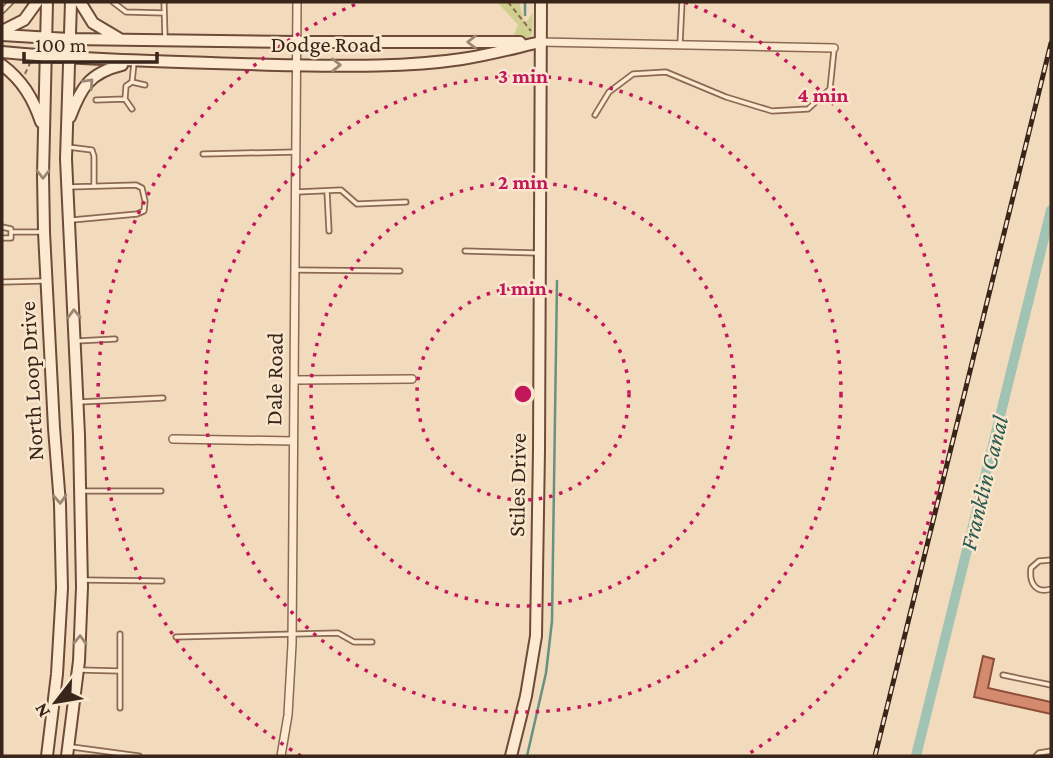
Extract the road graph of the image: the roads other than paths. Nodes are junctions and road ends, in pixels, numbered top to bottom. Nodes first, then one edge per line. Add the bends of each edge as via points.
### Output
1 (11, 2) edge
2 (37, 2) edge
3 (47, 2) edge
4 (71, 2) edge
5 (80, 2) edge
6 (113, 2) edge
7 (164, 2) edge
8 (297, 2) edge
9 (541, 2) edge
10 (682, 2) edge
11 (2, 11) edge
12 (164, 13) junction
13 (2, 33) edge
14 (46, 38) junction
15 (69, 39) junction
16 (123, 40) junction
17 (165, 40) junction
18 (297, 42) junction
19 (540, 42) junction
20 (680, 44) junction
21 (834, 48) joint
22 (2, 52) edge
23 (45, 56) junction
24 (69, 59) junction
25 (134, 62) junction
26 (2, 65) edge
27 (296, 66) junction
28 (132, 82) junction
29 (145, 85) dead end
30 (125, 99) junction
31 (96, 100) dead end
32 (132, 109) dead end
33 (594, 115) dead end
34 (66, 127) junction
35 (44, 130) junction
36 (66, 147) junction
37 (296, 152) junction
38 (203, 154) dead end
39 (94, 186) junction
40 (68, 187) junction
41 (327, 191) junction
42 (295, 192) junction
43 (406, 202) dead end
44 (69, 220) junction
45 (2, 227) edge
46 (329, 231) dead end
47 (11, 232) junction
48 (44, 232) junction
49 (2, 238) edge
50 (465, 251) dead end
51 (540, 253) junction
52 (295, 270) junction
53 (400, 271) dead end
54 (46, 281) junction
55 (3, 282) edge
56 (116, 339) dead end
57 (75, 341) junction
58 (412, 379) dead end
59 (294, 380) junction
60 (163, 398) dead end
61 (77, 402) junction
62 (173, 439) dead end
63 (293, 441) junction
64 (80, 491) junction
65 (161, 491) dead end
66 (61, 530) junction
67 (80, 530) junction
68 (1051, 559) edge
69 (82, 580) junction
70 (162, 581) dead end
71 (1051, 590) edge
72 (292, 633) junction
73 (120, 634) dead end
74 (176, 637) dead end
75 (372, 642) dead end
76 (78, 670) junction
77 (120, 671) junction
78 (1003, 675) dead end
79 (1051, 685) edge
80 (120, 708) dead end
81 (68, 751) edge
82 (1051, 751) edge
83 (47, 756) edge
84 (139, 756) edge
85 (281, 756) edge
86 (511, 756) edge
87 (1036, 756) edge

1 - 11 lane
2 - 13 main road via 24,20
3 - 14 main road, North Loop Drive
4 - 15 main road, North Loop Drive
5 - 16 main road via 93,23
6 - 12 lane via 126,12
7 - 12 lane
8 - 18 street, Dale Road
9 - 19 main road, Stiles Drive
10 - 20 lane
12 - 17 lane
13 - 14 main road, Dodge Road
14 - 15 main road, Dodge Road
14 - 23 main road, North Loop Drive
15 - 16 main road, Dodge Road
15 - 24 main road, North Loop Drive
16 - 17 main road, Dodge Road
17 - 18 main road, Dodge Road
19 -> 18 main road, Dodge Road
18 - 27 street, Dale Road
19 - 20 street, Dodge Road
27 -> 19 main road, Dodge Road via 463,59
19 - 51 main road, Stiles Drive
20 - 21 street, Dodge Road
21 - 33 lane via 830,89 808,109 772,111 666,72 633,74 609,92
22 - 23 main road, Dodge Road
23 - 24 main road, Dodge Road
23 - 35 main road, North Loop Drive
24 - 25 main road, Dodge Road
24 - 34 main road, North Loop Drive
25 - 27 main road, Dodge Road
25 - 28 lane
34 -> 25 main road via 85,84 98,74
26 - 35 main road via 30,95
27 - 37 street, Dale Road
28 - 29 lane
28 - 30 lane via 126,86
30 - 31 lane
30 - 32 lane
34 - 36 main road, North Loop Drive
35 -> 48 main road, North Loop Drive
36 - 39 lane via 92,149
36 - 40 main road, North Loop Drive
37 - 38 lane
37 - 42 street, Dale Road
39 - 40 lane
39 - 44 lane via 142,188 144,211
40 - 44 main road, North Loop Drive
41 - 42 lane
41 - 43 lane via 341,190 357,204
41 - 46 lane
42 - 52 street, Dale Road
57 -> 44 main road, North Loop Drive
45 - 47 lane
47 - 48 lane
47 - 49 lane via 11,238
48 - 54 main road, North Loop Drive
50 - 51 lane
51 - 86 main road, Stiles Drive via 536,636
52 - 53 lane
52 - 59 street, Dale Road
54 - 55 lane
54 -> 66 main road, North Loop Drive
56 - 57 lane
57 - 61 main road, North Loop Drive
58 - 59 street
59 - 63 street, Dale Road
60 - 61 lane
61 - 64 main road, North Loop Drive
62 - 63 street
63 - 72 street, Dale Road
64 - 65 lane
64 - 67 main road, North Loop Drive
66 - 67 main road
66 - 83 main road, North Loop Drive via 57,674
67 - 69 main road, North Loop Drive
68 - 71 lane via 1031,568 1030,579 1036,588
69 - 70 lane
76 -> 69 main road, North Loop Drive
72 - 74 lane
72 - 75 lane via 338,633 354,642
72 - 85 street, Dale Road
73 - 77 lane
76 - 77 lane
76 - 81 main road, North Loop Drive
77 - 80 lane
78 - 79 lane
81 - 84 lane
82 - 87 lane

